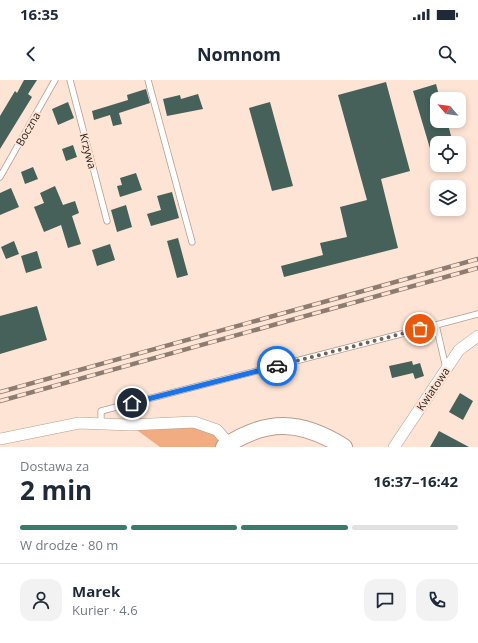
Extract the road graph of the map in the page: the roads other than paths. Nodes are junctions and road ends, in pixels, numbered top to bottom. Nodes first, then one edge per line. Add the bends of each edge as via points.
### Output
1 (55, 80) edge
2 (70, 80) edge
3 (148, 80) edge
4 (0, 177) edge
5 (107, 221) dead end
6 (192, 242) dead end
7 (478, 314) edge
8 (436, 325) junction
9 (478, 336) edge
10 (446, 369) junction
11 (101, 423) junction
12 (0, 439) edge
13 (226, 445) edge
14 (344, 447) edge
15 (394, 447) edge

1 - 4 lane, Boczna
2 - 5 lane, Krzywa
3 - 6 lane
7 - 8 lane
8 - 10 lane
8 - 11 lane via 101,411
9 - 10 street, Kwiatowa via 459,350
10 - 15 street, Kwiatowa
11 - 12 street via 79,423
11 - 13 street via 130,425 194,422 217,430
13 - 14 main road via 264,428 288,426 309,429

